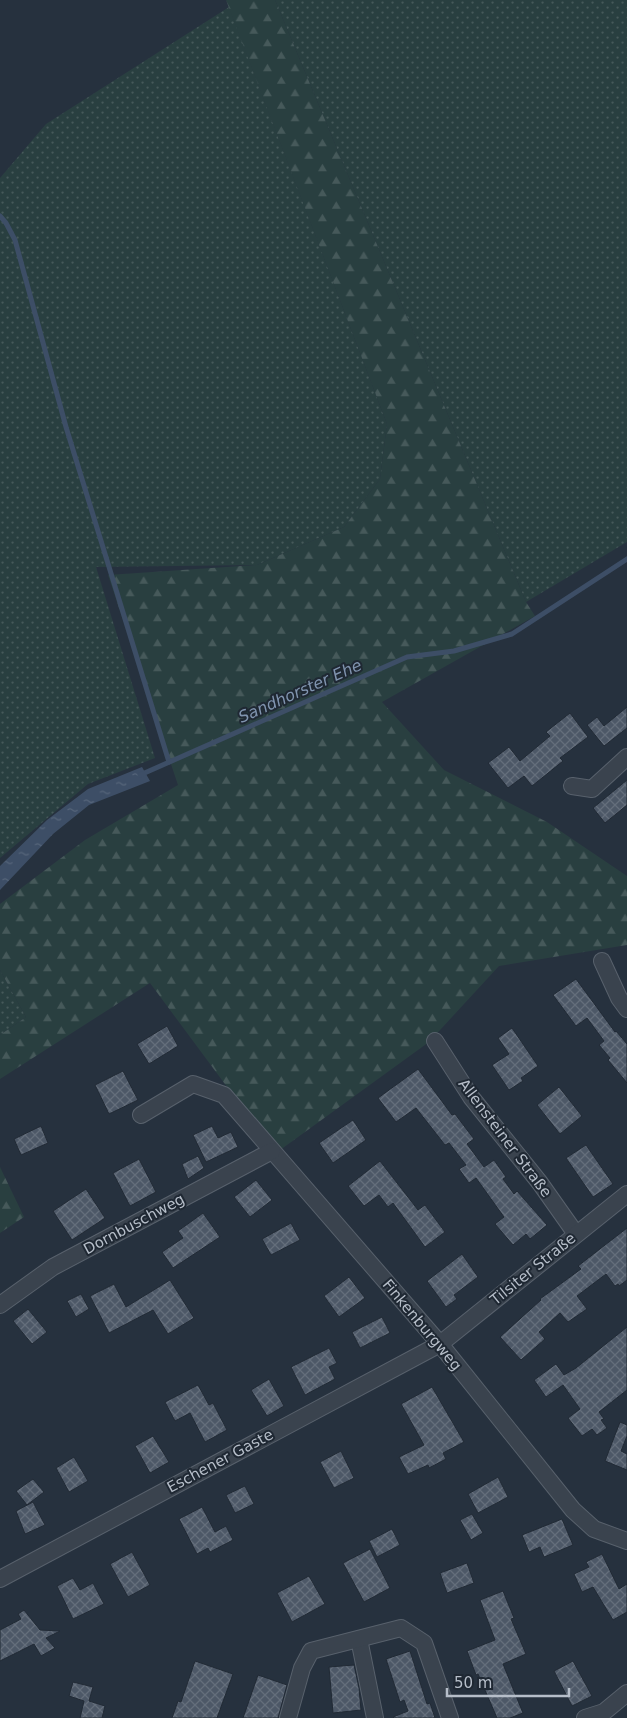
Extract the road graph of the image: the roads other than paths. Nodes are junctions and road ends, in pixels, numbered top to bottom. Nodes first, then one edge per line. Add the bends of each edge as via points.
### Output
1 (627, 757) edge
2 (572, 786) dead end
3 (602, 961) dead end
4 (627, 1009) edge
5 (435, 1040) dead end
6 (141, 1115) dead end
7 (272, 1151) junction
8 (627, 1194) edge
9 (576, 1234) junction
10 (0, 1305) edge
11 (440, 1344) junction
12 (627, 1541) edge
13 (0, 1579) edge
14 (359, 1639) junction
15 (627, 1693) edge
16 (288, 1718) edge
17 (375, 1718) edge
18 (450, 1718) edge
19 (585, 1718) edge

1 - 2 street via 592,789
3 - 4 street
5 - 9 street, Allensteiner Straße via 471,1097
6 - 7 street, Finkenburgweg via 193,1084 224,1095
7 - 10 street, Dornbuschweg via 53,1267
7 - 11 street, Finkenburgweg
8 - 9 street, Tilsiter Straße
9 - 11 street, Tilsiter Straße
11 - 12 street, Finkenburgweg via 573,1510 594,1529
11 - 13 street, Eschener Gaste
14 - 16 street via 311,1651 302,1668
14 - 17 street
14 - 18 street via 400,1628 424,1643
15 - 19 street via 604,1712

